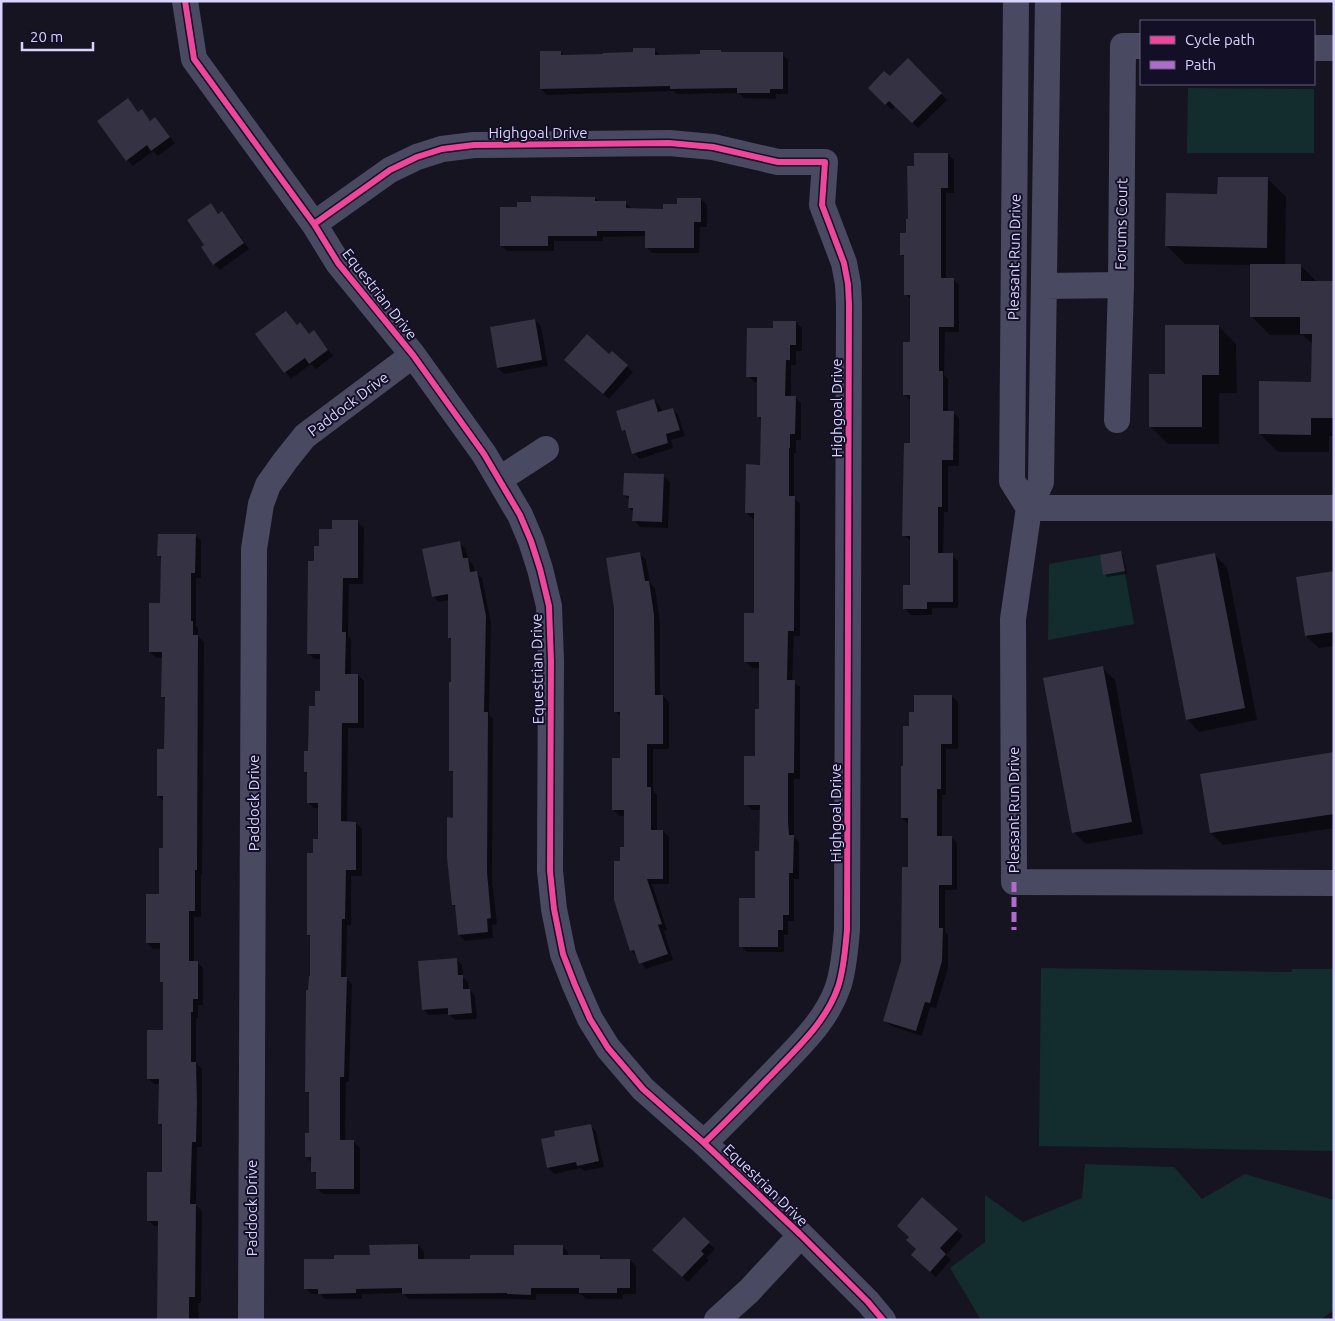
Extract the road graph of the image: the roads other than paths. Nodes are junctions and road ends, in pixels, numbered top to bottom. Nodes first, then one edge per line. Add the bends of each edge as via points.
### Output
1 (185, 1) edge
2 (1016, 1) edge
3 (1048, 1) edge
4 (1140, 46) edge
5 (1315, 48) edge
6 (1334, 48) edge
7 (314, 224) junction
8 (1121, 285) junction
9 (1044, 286) junction
10 (413, 355) junction
11 (1117, 420) dead end
12 (546, 449) dead end
13 (500, 478) junction
14 (1029, 508) junction
15 (1334, 508) edge
16 (1334, 883) edge
17 (704, 1143) junction
18 (801, 1235) junction
19 (251, 1320) edge
20 (717, 1320) edge
21 (884, 1320) edge

1 - 7 street, Equestrian Drive via 194,59
2 - 14 street, Pleasant Run Drive via 1012,482
3 - 9 street, Pleasant Run Drive
4 - 8 street, Forums Court via 1123,46
5 - 6 street
7 - 10 street, Equestrian Drive via 338,263
7 - 17 street, Highgoal Drive via 390,170 442,149 474,145 669,143 713,147 778,162 826,162 822,206 844,263 849,304 845,955 838,988 811,1034
8 - 9 street
8 - 11 street, Forums Court
9 - 14 street, Pleasant Run Drive via 1041,482
10 - 13 street, Equestrian Drive
10 - 19 street, Paddock Drive via 305,436 268,485 256,528
12 - 13 street
13 - 17 street, Equestrian Drive via 531,541 549,606 552,661 550,871 563,954 590,1019 608,1048 643,1088
14 - 15 street
14 - 16 street, Pleasant Run Drive via 1013,619 1014,882
17 - 18 street, Equestrian Drive
18 - 20 street
18 - 21 street, Equestrian Drive

